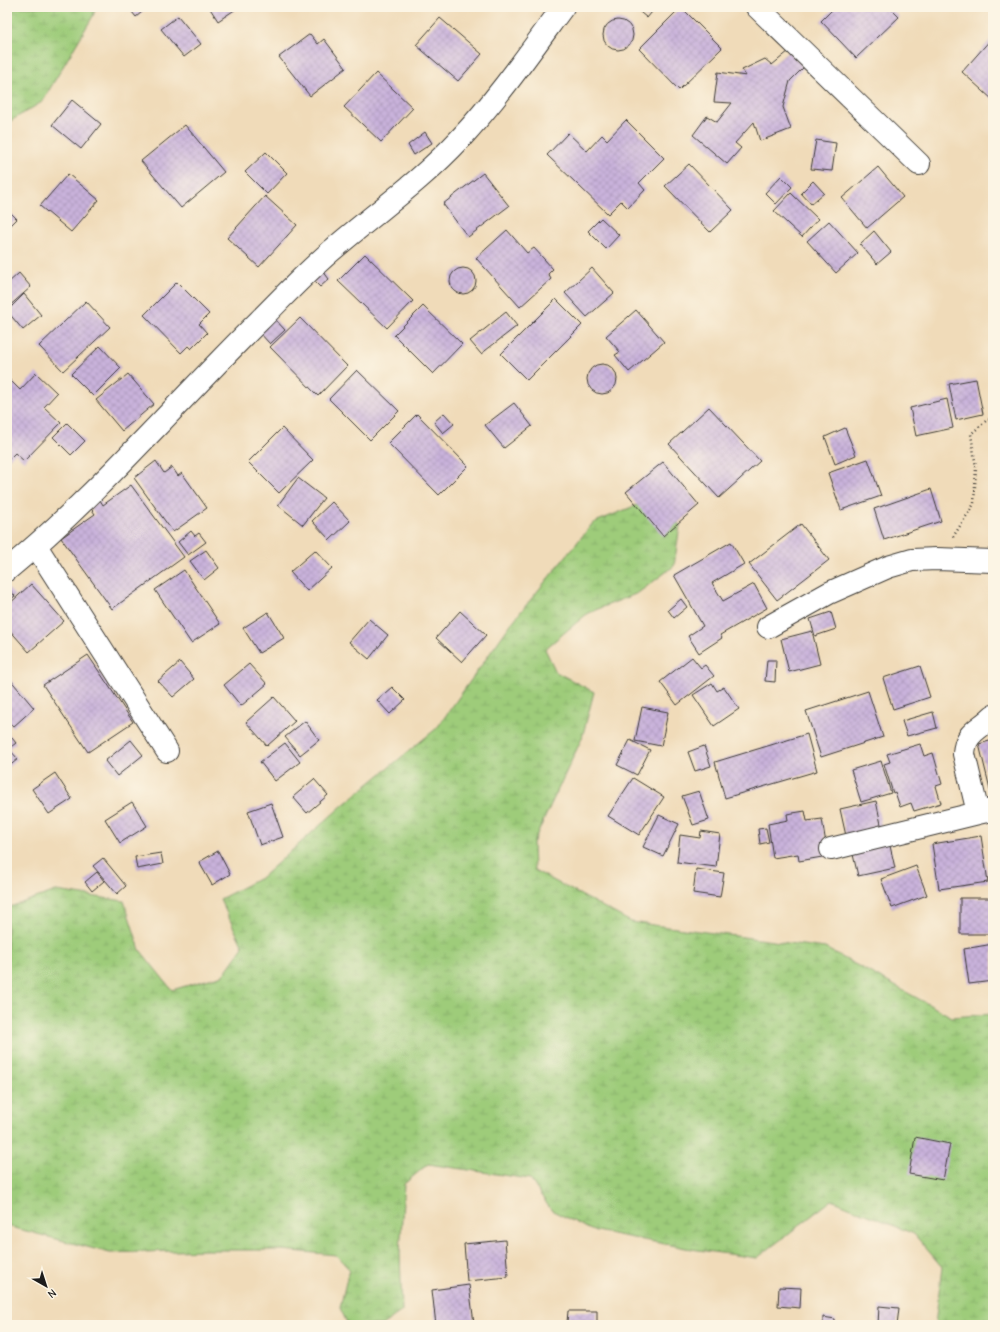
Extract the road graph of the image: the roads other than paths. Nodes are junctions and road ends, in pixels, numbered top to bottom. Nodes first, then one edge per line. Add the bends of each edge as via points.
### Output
1 (563, 7) edge
2 (757, 7) edge
3 (919, 164) dead end
4 (36, 546) junction
5 (993, 561) edge
6 (7, 570) edge
7 (768, 627) dead end
8 (993, 716) edge
9 (167, 751) dead end
10 (986, 811) edge
11 (831, 849) dead end

1 - 4 street via 532,50 459,140 420,177 334,248
2 - 3 street
4 - 6 street
4 - 9 street
5 - 7 street via 912,560 888,567 829,594
8 - 10 street via 968,736 964,754
10 - 11 street

